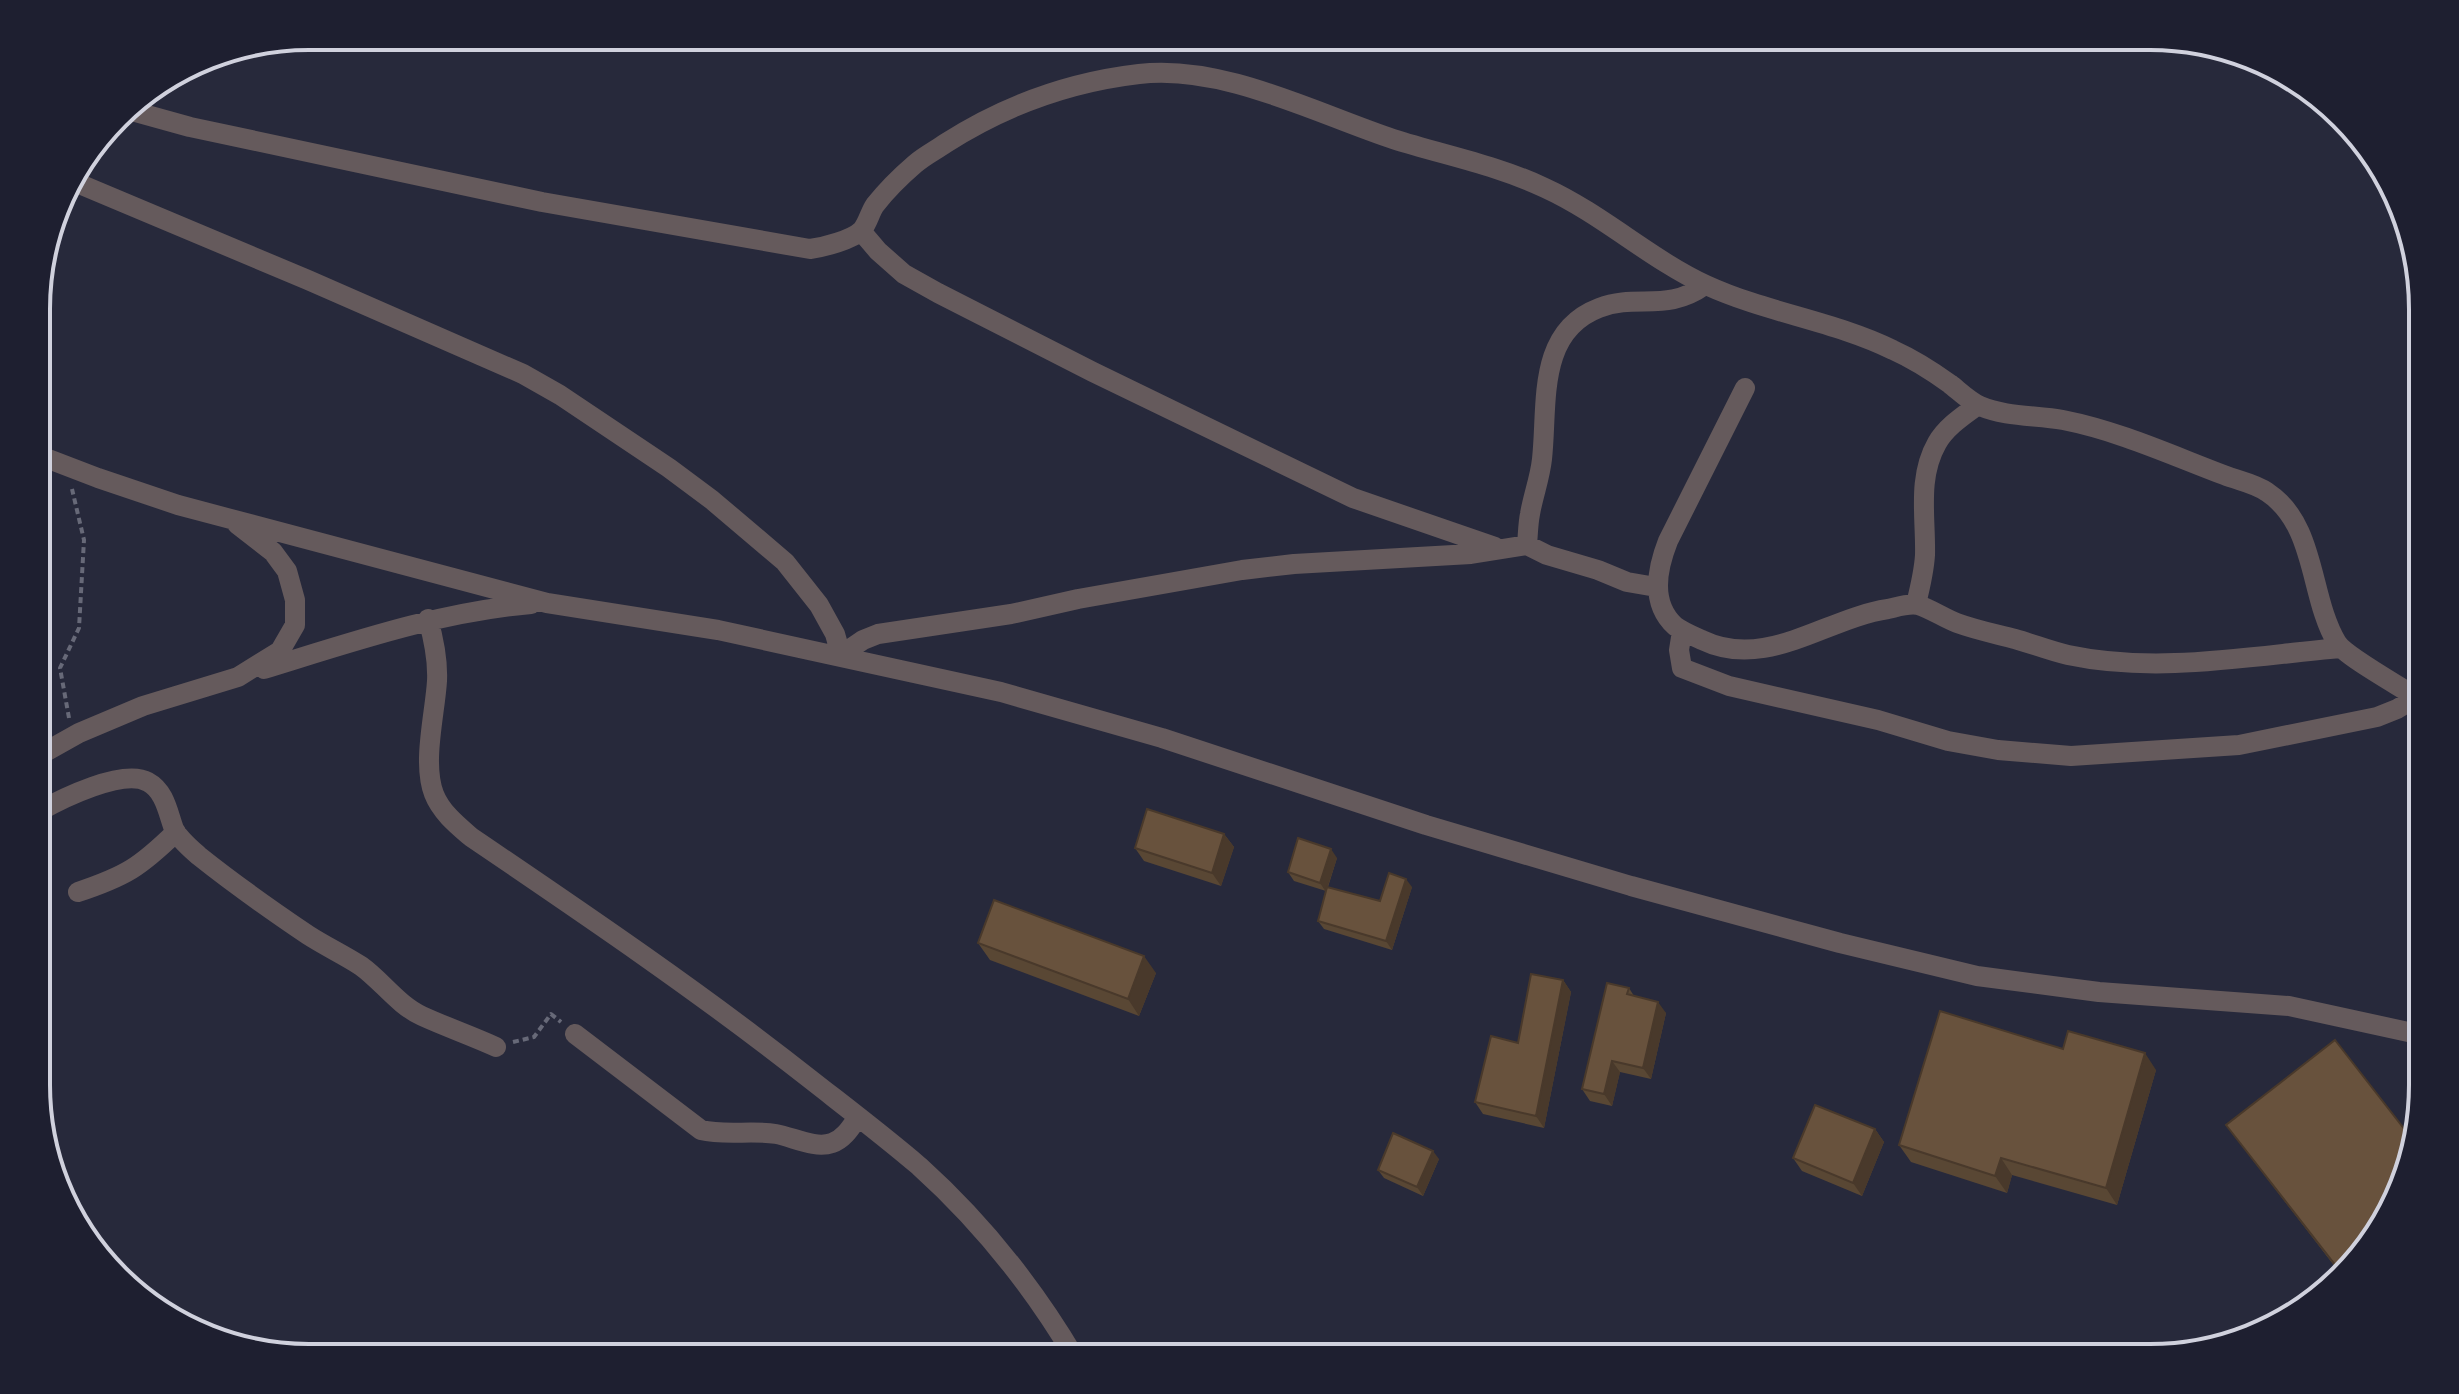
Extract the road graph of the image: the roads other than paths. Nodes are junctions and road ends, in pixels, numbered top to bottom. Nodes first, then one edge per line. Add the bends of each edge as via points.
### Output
1 (139, 113) edge
2 (82, 185) edge
3 (861, 231) junction
4 (1705, 285) junction
5 (1745, 388) dead end
6 (1978, 405) junction
7 (50, 460) edge
8 (231, 519) junction
9 (1527, 545) junction
10 (1498, 549) junction
11 (1656, 587) junction
12 (547, 603) junction
13 (1916, 604) junction
14 (428, 619) junction
15 (1682, 631) junction
16 (2340, 648) junction
17 (841, 655) junction
18 (238, 677) junction
19 (2408, 691) edge
20 (2408, 704) edge
21 (50, 750) edge
22 (50, 806) edge
23 (176, 832) junction
24 (78, 892) dead end
25 (2408, 1032) edge
26 (575, 1034) road end
27 (496, 1047) road end
28 (858, 1117) junction
29 (1066, 1344) edge

1 - 3 street via 542,202 785,247 827,246
2 - 17 street via 523,374 560,395 669,468 785,562 819,605
3 - 4 street via 874,206 916,163 975,125 1033,99 1097,80 1145,73 1212,77 1544,187
3 - 10 street via 904,274 1093,372 1353,498
4 - 6 street via 1868,338 1922,365
4 - 9 street via 1674,301 1600,307 1566,329 1546,388 1541,464
5 - 11 street via 1668,541
6 - 13 street via 1937,442 1930,459 1924,486 1925,553
6 - 16 street via 2105,431 2257,485 2274,496 2300,533 2326,620
7 - 8 street
8 - 12 street
8 - 18 street via 273,552 287,571 295,600 295,625 280,651
9 - 10 street
9 - 11 street via 1627,582
10 - 17 street via 1242,570 878,634
11 - 15 street via 1663,609
12 - 14 street
12 - 17 street
13 - 15 street via 1876,610 1796,640 1743,651 1711,645
13 - 16 street via 1967,626 2112,662 2236,660
14 - 18 street
14 - 28 street via 437,678 430,775 448,815 471,837 748,1029
15 - 20 street via 1682,668 1775,697 1998,750 2071,756 2239,745 2377,717
16 - 19 street
17 - 25 street via 1001,692 1631,886 1977,976 2099,992 2289,1006
18 - 21 street via 143,706
22 - 23 street via 107,783 133,779 160,793
23 - 24 street via 130,872
23 - 27 street via 235,884 365,969 405,1006
26 - 28 street via 701,1130 831,1144
28 - 29 street via 918,1166 987,1235

